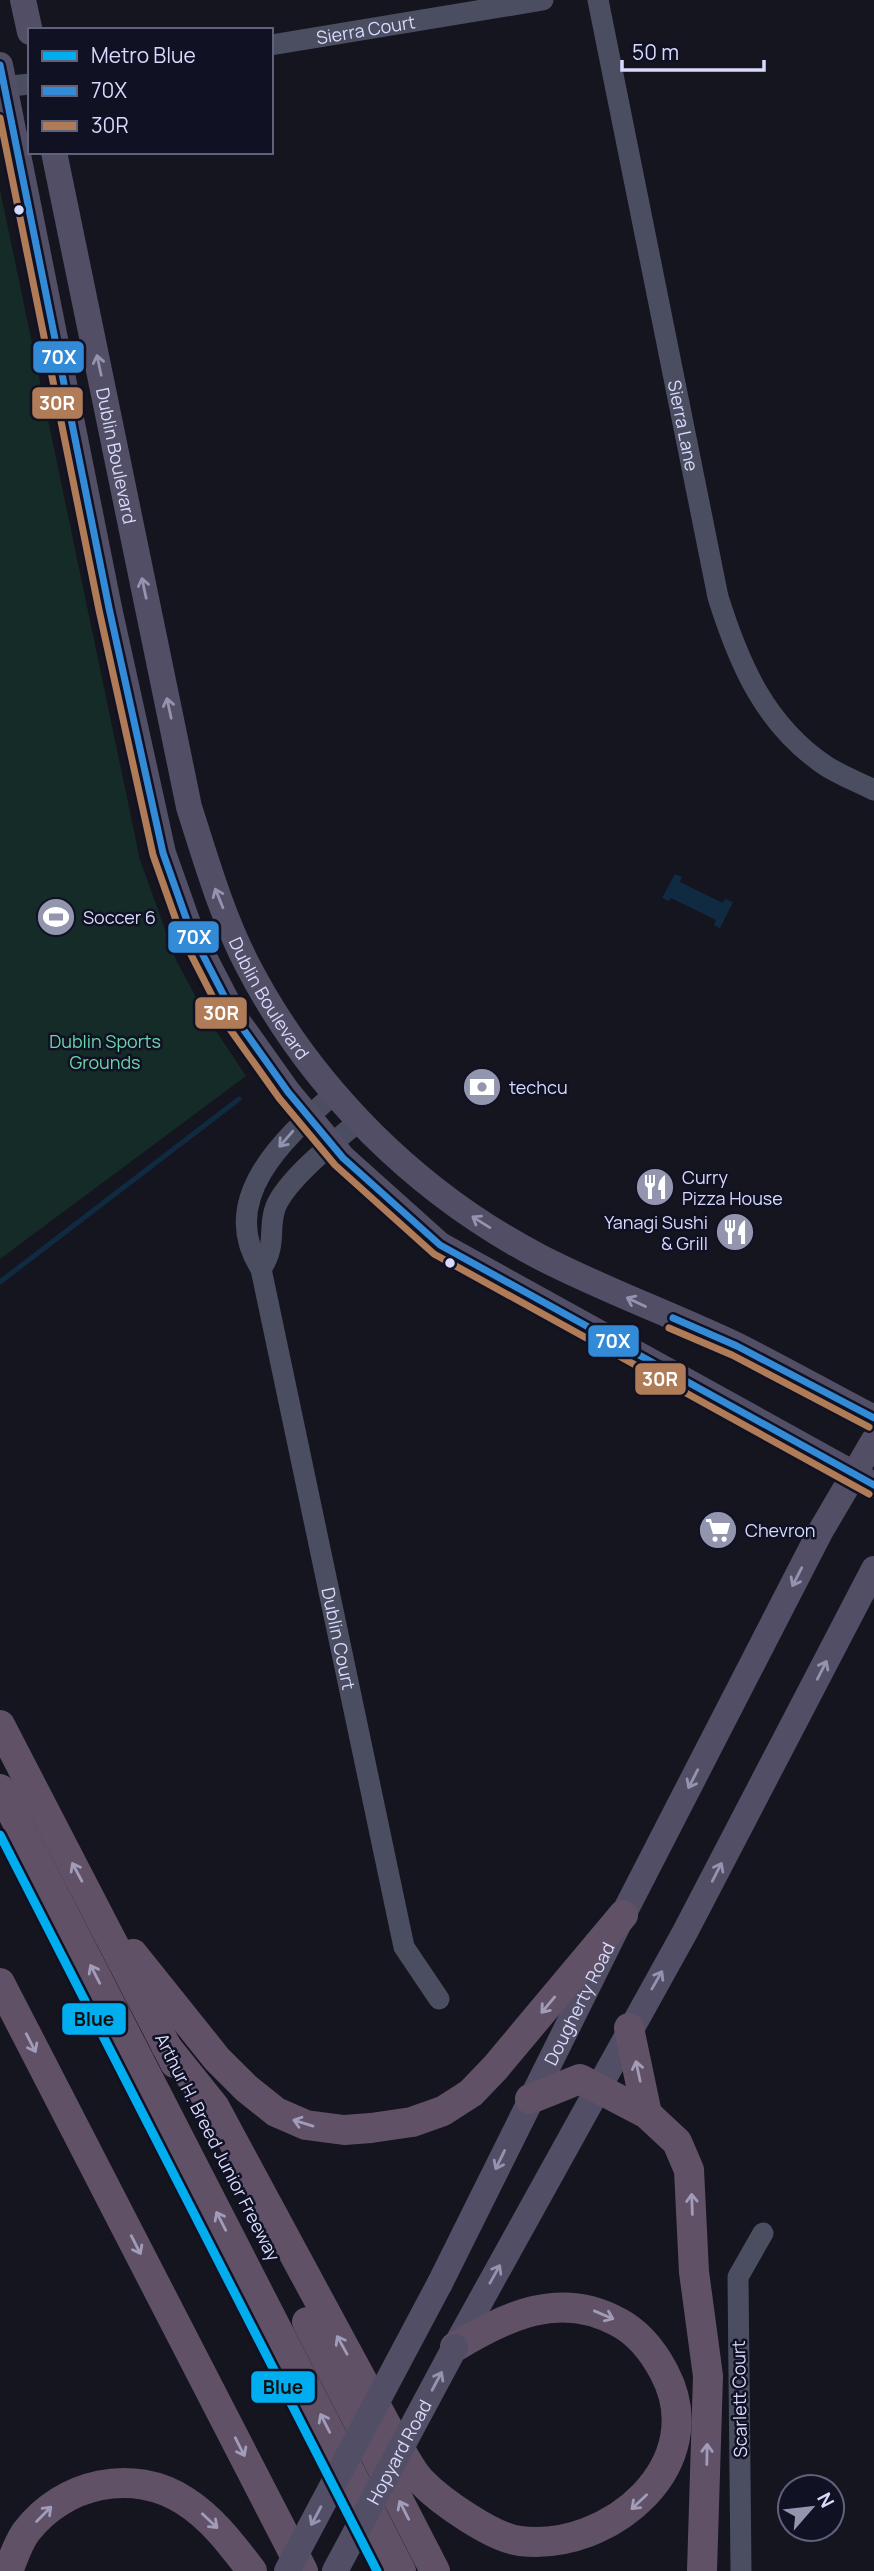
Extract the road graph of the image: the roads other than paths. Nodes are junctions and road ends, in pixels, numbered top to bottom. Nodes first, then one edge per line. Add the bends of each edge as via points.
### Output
1 (23, 0) edge
2 (543, 0) edge
3 (598, 0) edge
4 (29, 28) edge
5 (273, 45) edge
6 (9, 80) edge
7 (54, 154) edge
8 (116, 632) junction
9 (179, 760) junction
10 (874, 790) edge
11 (336, 1092) junction
12 (309, 1117) junction
13 (360, 1120) junction
14 (332, 1144) junction
15 (261, 1269) junction
16 (874, 1418) edge
17 (874, 1440) edge
18 (864, 1479) edge
19 (874, 1569) edge
20 (0, 1725) edge
21 (0, 1789) edge
22 (623, 1915) junction
23 (108, 1933) junction
24 (0, 1983) edge
25 (439, 1999) dead end
26 (629, 2028) junction
27 (166, 2046) junction
28 (597, 2088) junction
29 (530, 2099) junction
30 (647, 2114) junction
31 (763, 2233) dead end
32 (462, 2340) junction
33 (8, 2571) edge
34 (252, 2571) edge
35 (286, 2571) edge
36 (303, 2571) edge
37 (335, 2571) edge
38 (401, 2571) edge
39 (435, 2571) edge
40 (702, 2571) edge
41 (741, 2571) edge

1 - 4 main road
2 - 5 street, Sierra Court
3 - 10 street, Sierra Lane via 718,597 736,654 769,713 793,740 826,766
6 - 8 main road, Dublin Boulevard
9 -> 7 main road, Dublin Boulevard
8 - 9 main road via 134,639 158,751
8 - 12 main road, Dublin Boulevard via 163,853 191,932 236,1019
11 -> 9 main road, Dublin Boulevard via 292,1039 247,965 217,893
11 - 12 street, Dublin Court
11 - 13 main road, Dublin Boulevard
12 - 14 main road, Dublin Boulevard
12 -> 15 street, Dublin Court via 285,1138 256,1179 246,1221 250,1252
13 - 14 street
16 -> 13 main road, Dublin Boulevard via 737,1346 540,1256 479,1222 413,1172
14 - 15 street via 307,1166 276,1207 271,1253
14 - 18 main road, Dublin Boulevard via 379,1193 440,1245
15 - 25 street, Dublin Court via 404,1947
17 - 18 main road, Dougherty Road
18 -> 22 main road, Dougherty Road via 820,1532
26 -> 19 main road via 685,1932
23 -> 20 highway, Arthur H. Breed Junior Freeway
38 -> 21 highway
22 -> 23 highway via 471,2093 443,2111 412,2122 344,2130 286,2117 246,2088 195,2033 142,1963
22 - 29 main road, Dougherty Road
23 - 27 highway, Arthur H. Breed Junior Freeway
24 -> 36 highway
26 - 28 main road
30 -> 26 highway
32 -> 27 highway via 537,2307 600,2312 633,2330 672,2387 676,2426 667,2459 650,2491 626,2514 593,2532 554,2541 518,2541 456,2509 420,2480 214,2106
39 -> 27 highway, Arthur H. Breed Junior Freeway
28 - 29 highway via 580,2079
28 - 30 highway
32 -> 28 main road
29 -> 35 main road, Dougherty Road, bridge via 440,2283
40 -> 30 highway via 708,2376 694,2272 689,2170 677,2141
31 - 41 street, Scarlett Court via 738,2277
37 -> 32 main road, Hopyard Road, bridge
33 -> 34 highway via 25,2533 51,2506 81,2489 118,2482 154,2487 184,2500 209,2519

